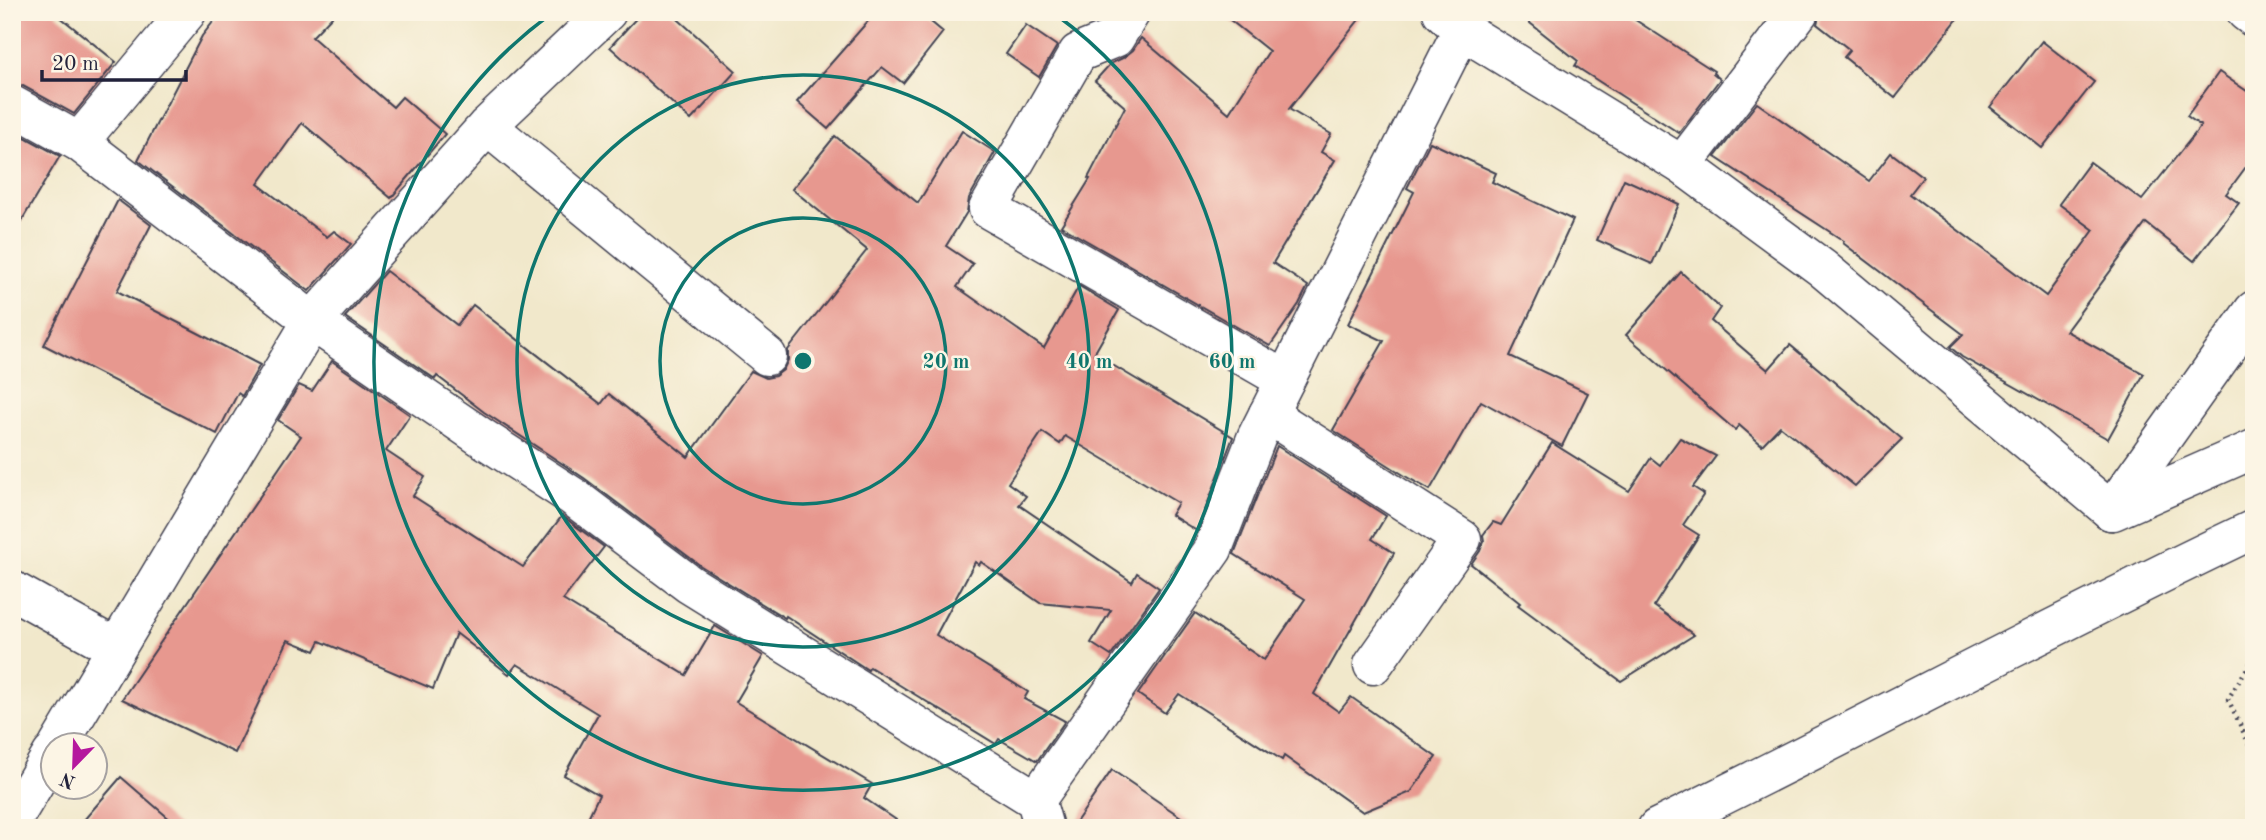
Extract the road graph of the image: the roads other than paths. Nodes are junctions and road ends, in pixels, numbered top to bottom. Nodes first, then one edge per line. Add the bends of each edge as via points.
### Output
1 (187, 12) edge
2 (607, 12) edge
3 (1131, 12) edge
4 (1799, 12) edge
5 (2246, 12) edge
6 (2254, 18) edge
7 (1452, 21) edge
8 (12, 106) edge
9 (486, 126) junction
10 (79, 142) junction
11 (1682, 165) junction
12 (2254, 310) edge
13 (312, 321) junction
14 (767, 356) dead end
15 (1285, 380) junction
16 (1268, 414) junction
17 (2254, 449) edge
18 (2111, 511) junction
19 (2254, 529) edge
20 (12, 590) edge
21 (116, 648) junction
22 (1373, 665) dead end
23 (66, 732) edge
24 (38, 777) edge
25 (1040, 814) edge
26 (12, 821) edge
27 (1657, 828) edge

1 - 10 street
2 - 9 street
3 - 15 street via 1115,38 1078,53 988,209
4 - 11 street
5 - 6 street
7 - 11 street
7 - 15 street
8 - 10 street
9 - 13 street
9 - 14 street
10 - 13 street
11 - 18 street via 1822,268
12 - 18 street
13 - 21 street
13 - 25 street via 572,496 689,584
15 - 16 street
16 - 22 street via 1462,539
16 - 25 street via 1213,549
17 - 18 street
19 - 27 street
20 - 21 street
21 - 23 street
24 - 26 street

